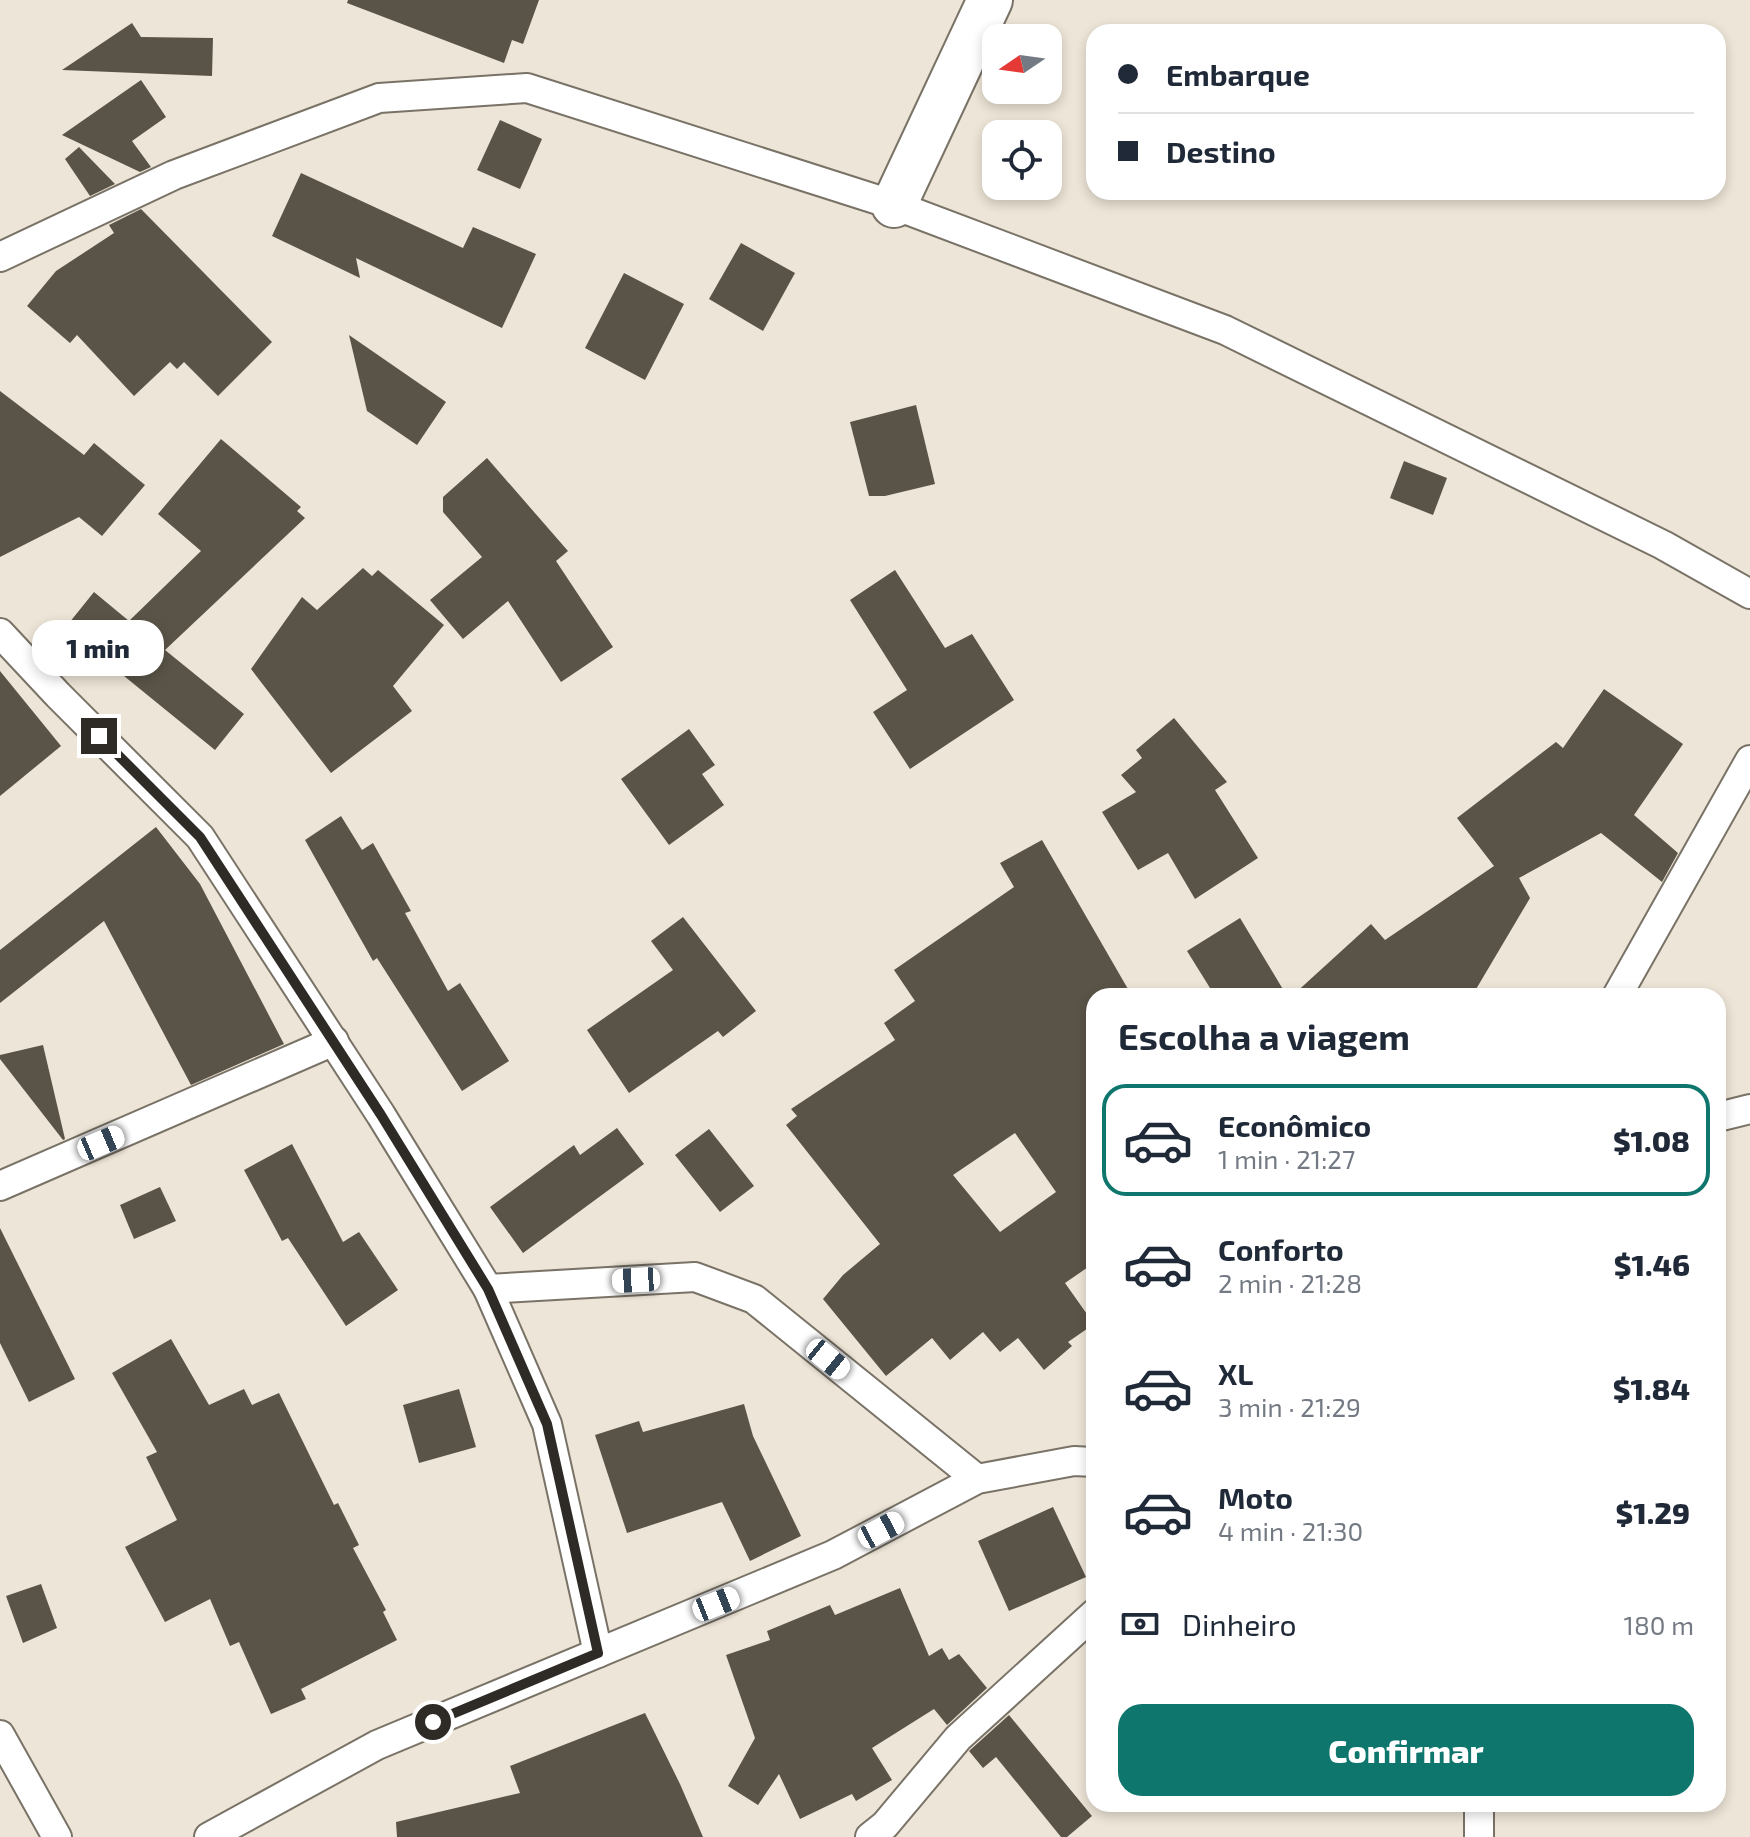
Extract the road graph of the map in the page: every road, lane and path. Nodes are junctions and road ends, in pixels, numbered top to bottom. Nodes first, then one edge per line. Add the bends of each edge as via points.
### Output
1 (990, 0) edge
2 (894, 205) junction
3 (0, 257) edge
4 (1750, 594) edge
5 (0, 633) edge
6 (1750, 760) edge
7 (1622, 988) edge
8 (334, 1041) junction
9 (1750, 1109) edge
10 (1726, 1115) edge
11 (0, 1186) edge
12 (488, 1289) junction
13 (1086, 1462) edge
14 (977, 1479) junction
15 (1086, 1621) edge
16 (598, 1653) junction
17 (0, 1735) edge
18 (1479, 1812) edge
19 (57, 1837) edge
20 (209, 1837) edge
21 (870, 1837) edge
22 (1479, 1837) edge

1 - 2 street
2 - 3 lane via 527,88 379,98 174,175
2 - 4 lane via 1225,330 1663,545
5 - 8 lane via 200,837
6 - 7 lane
8 - 11 lane
8 - 12 lane
9 - 10 lane
12 - 14 lane via 695,1277 754,1299
12 - 16 lane via 547,1424
13 - 14 lane
14 - 16 lane via 833,1555
15 - 21 lane via 958,1738
16 - 20 lane via 377,1745
17 - 19 lane
18 - 22 lane

